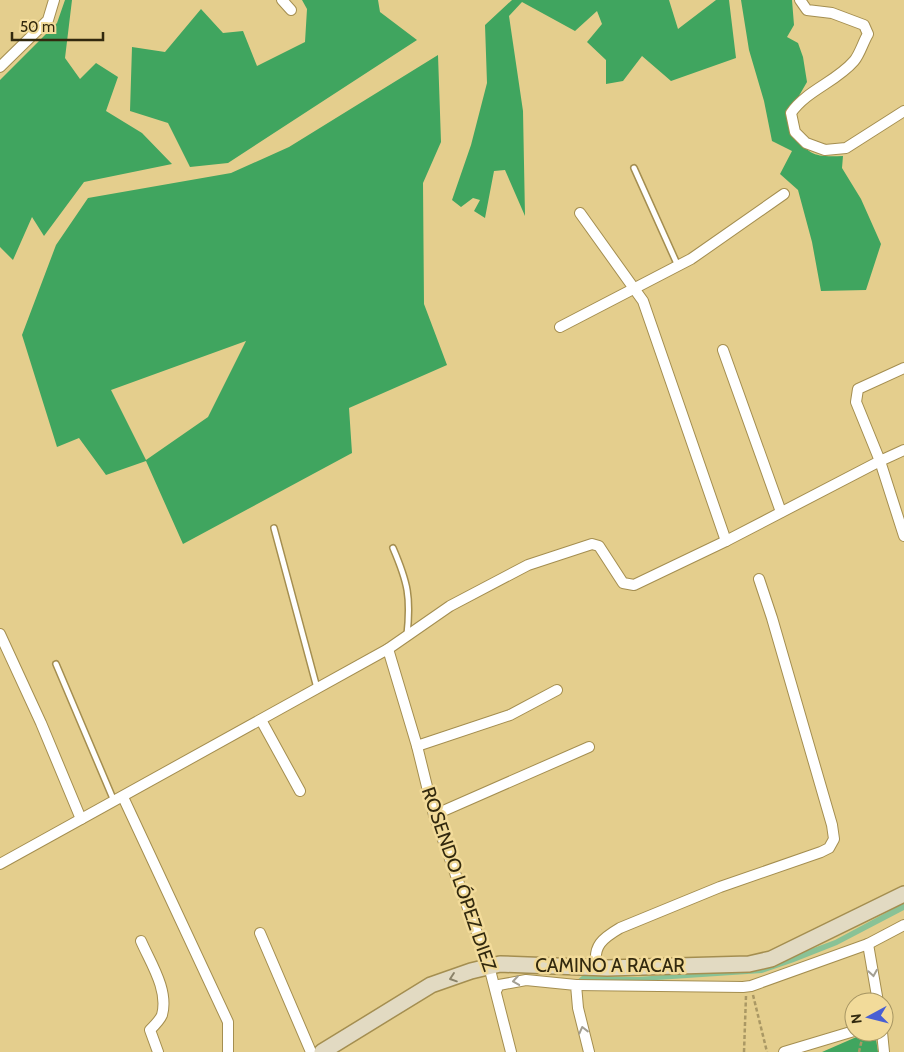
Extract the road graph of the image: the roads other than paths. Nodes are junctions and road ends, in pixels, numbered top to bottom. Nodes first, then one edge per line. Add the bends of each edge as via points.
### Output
1 (54, 0) edge
2 (282, 0) edge
3 (800, 0) edge
4 (291, 10) dead end
5 (0, 67) edge
6 (904, 112) edge
7 (634, 168) dead end
8 (784, 194) dead end
9 (580, 213) dead end
10 (678, 266) junction
11 (635, 289) junction
12 (560, 327) dead end
13 (723, 350) dead end
14 (904, 368) edge
15 (904, 450) edge
16 (880, 461) junction
17 (781, 512) junction
18 (274, 528) dead end
19 (904, 536) edge
20 (726, 541) junction
21 (393, 548) dead end
22 (759, 579) dead end
23 (0, 634) edge
24 (407, 636) junction
25 (388, 649) junction
26 (56, 664) dead end
27 (317, 688) junction
28 (557, 690) dead end
29 (261, 720) junction
30 (417, 746) junction
31 (589, 747) dead end
32 (300, 791) dead end
33 (119, 799) junction
34 (434, 815) junction
35 (81, 820) junction
36 (0, 864) edge
37 (904, 894) edge
38 (904, 925) edge
39 (260, 933) dead end
40 (141, 941) dead end
41 (868, 944) junction
42 (494, 965) junction
43 (597, 967) junction
44 (579, 984) junction
45 (496, 991) junction
46 (876, 992) edge
47 (844, 1034) edge
48 (158, 1052) edge
49 (228, 1052) edge
50 (310, 1052) edge
51 (323, 1052) edge
52 (511, 1052) edge
53 (589, 1052) edge
54 (784, 1052) edge

1 - 5 street via 48,20
2 - 4 street
3 - 6 street via 807,10 832,13 864,25 868,34 854,61 799,102 791,112 795,132 806,143 824,150 846,148
7 - 10 lane
8 - 10 street
9 - 11 street
10 - 11 street
11 - 12 street
11 - 20 street via 643,301
13 - 17 street
14 - 16 street via 858,389 856,402
15 - 16 street
16 - 17 street
16 - 19 street
17 - 20 street
18 - 27 lane
20 - 24 street via 634,585 623,583 599,546 592,544 528,565 450,606
21 - 24 lane via 408,588
22 - 43 street via 834,839 829,848 820,852 720,887 620,928 609,934 596,949
23 - 35 street
24 - 25 street
25 - 27 street
25 - 30 street, ROSENDO LÓPEZ DIEZ
26 - 33 lane
27 - 29 street
28 - 30 street via 510,715
29 - 32 street
29 - 33 street
30 - 34 street, ROSENDO LÓPEZ DIEZ
31 - 34 street
33 - 35 street
33 - 49 street via 228,1022
34 - 42 street, ROSENDO LÓPEZ DIEZ
35 - 36 street
37 - 43 street, CAMINO A RACAR via 771,958 749,964
38 - 41 street
39 - 50 street
40 - 48 street via 162,988 162,1016 150,1030
41 - 44 street via 743,987
41 -> 46 street
42 - 43 street, CAMINO A RACAR
42 - 45 street, ROSENDO LÓPEZ DIEZ
42 -> 51 street, CAMINO A RACAR via 431,985
44 -> 45 street via 526,980 499,985
53 -> 44 street via 578,1008
45 - 52 street, ROSENDO LÓPEZ DIEZ
47 - 54 street

